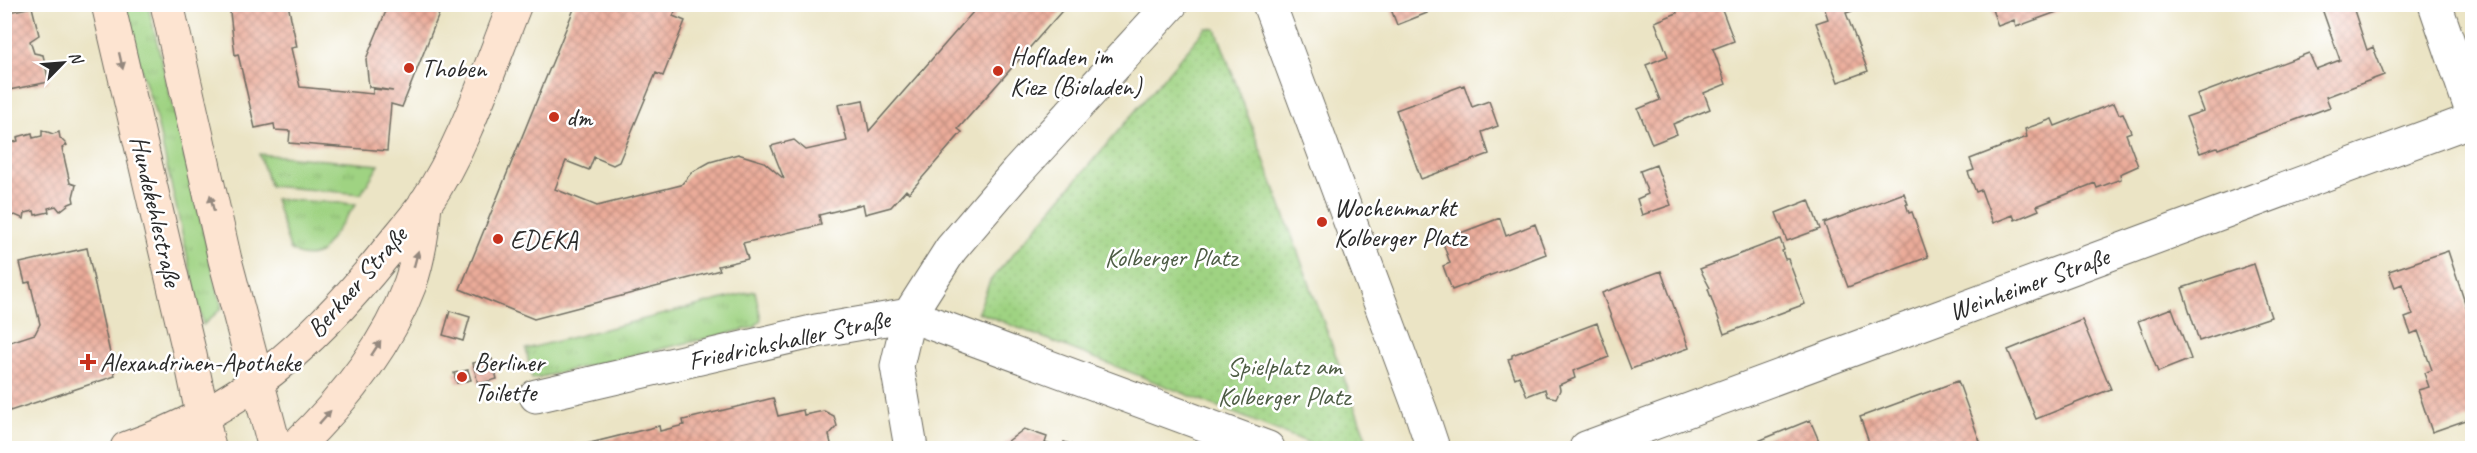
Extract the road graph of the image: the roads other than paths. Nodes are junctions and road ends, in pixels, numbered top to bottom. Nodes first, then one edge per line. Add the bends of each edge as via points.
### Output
1 (108, 4) edge
2 (168, 4) edge
3 (515, 4) edge
4 (1171, 4) edge
5 (1269, 4) edge
6 (2435, 4) edge
7 (2472, 112) edge
8 (2472, 120) edge
9 (425, 203) junction
10 (909, 315) junction
11 (259, 382) junction
12 (536, 396) dead end
13 (206, 433) edge
14 (127, 448) edge
15 (275, 448) edge
16 (294, 448) edge
17 (911, 448) edge
18 (1268, 448) edge
19 (1433, 448) edge
20 (1586, 448) edge

1 -> 13 street, Hundekehlestraße
11 -> 2 street via 225,260
3 - 9 street, Berkaer Straße via 463,133
4 - 10 street via 951,249
5 - 19 street
6 - 7 street
8 - 20 street, Weinheimer Straße
9 - 11 street, Berkaer Straße via 329,320
16 -> 9 street, Berkaer Straße via 353,383 396,313 410,284 420,247
10 - 12 street, Friedrichshaller Straße via 816,331
10 - 17 street, Friedrichshaller Straße via 897,366
10 - 18 street
11 - 13 street, Berkaer Straße
11 - 15 street
13 - 14 street, Berkaer Straße

